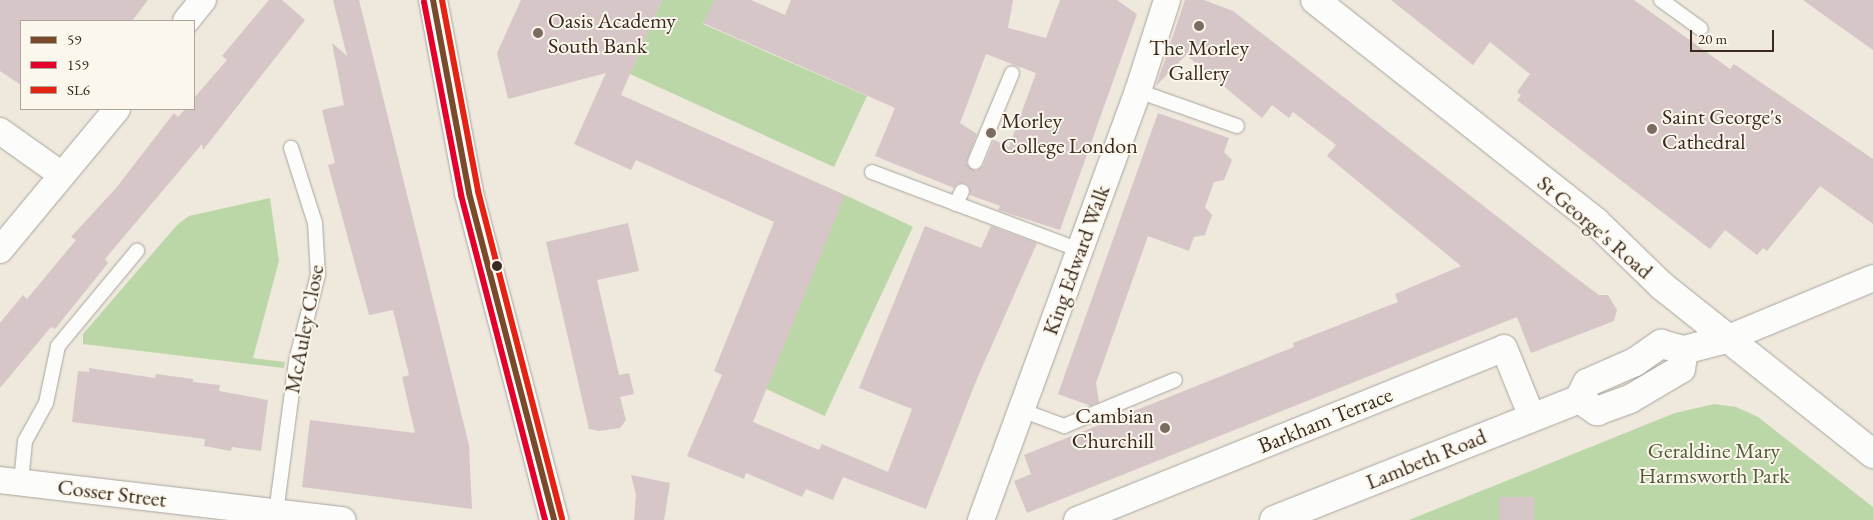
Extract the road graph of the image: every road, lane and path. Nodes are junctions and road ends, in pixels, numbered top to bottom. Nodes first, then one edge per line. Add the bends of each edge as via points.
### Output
1 (203, 0) edge
2 (433, 0) edge
3 (1168, 0) edge
4 (1311, 0) edge
5 (1661, 0) edge
6 (187, 20) edge
7 (1701, 29) dead end
8 (1012, 73) dead end
9 (1138, 91) junction
10 (116, 110) edge
11 (1237, 126) dead end
12 (0, 131) edge
13 (291, 148) dead end
14 (975, 162) dead end
15 (872, 172) dead end
16 (62, 176) junction
17 (0, 250) edge
18 (1079, 250) junction
19 (137, 251) dead end
20 (1873, 278) edge
21 (1726, 339) junction
22 (1175, 380) dead end
23 (1022, 410) junction
24 (1532, 416) junction
25 (1873, 454) edge
26 (10, 481) edge
27 (276, 513) junction
28 (331, 519) edge
29 (554, 520) edge
30 (981, 520) edge
31 (1078, 520) edge
32 (1274, 520) edge

1 - 6 street
2 - 29 main road via 469,193
3 - 9 street, King Edward Walk
4 - 21 main road, St George's Road via 1596,222 1662,286
5 - 7 lane
8 - 14 lane
9 - 11 lane
9 - 18 street, King Edward Walk
10 - 16 street
12 - 16 street
13 - 27 lane, McAuley Close via 315,223 318,268 296,361
15 - 18 lane via 959,198
16 - 17 street
18 - 23 street, King Edward Walk
19 - 26 lane via 58,346 46,403 25,441
20 - 21 street, Lambeth Road
21 - 24 main road, Lambeth Road via 1684,350 1661,344 1635,362 1587,383 1579,399
21 - 25 main road, St George's Road
22 - 23 lane via 1064,426
23 - 30 street, King Edward Walk
24 - 31 street, Barkham Terrace via 1504,348
24 - 32 main road, Lambeth Road
26 - 27 street, Cosser Street
27 - 28 street, Cosser Street

